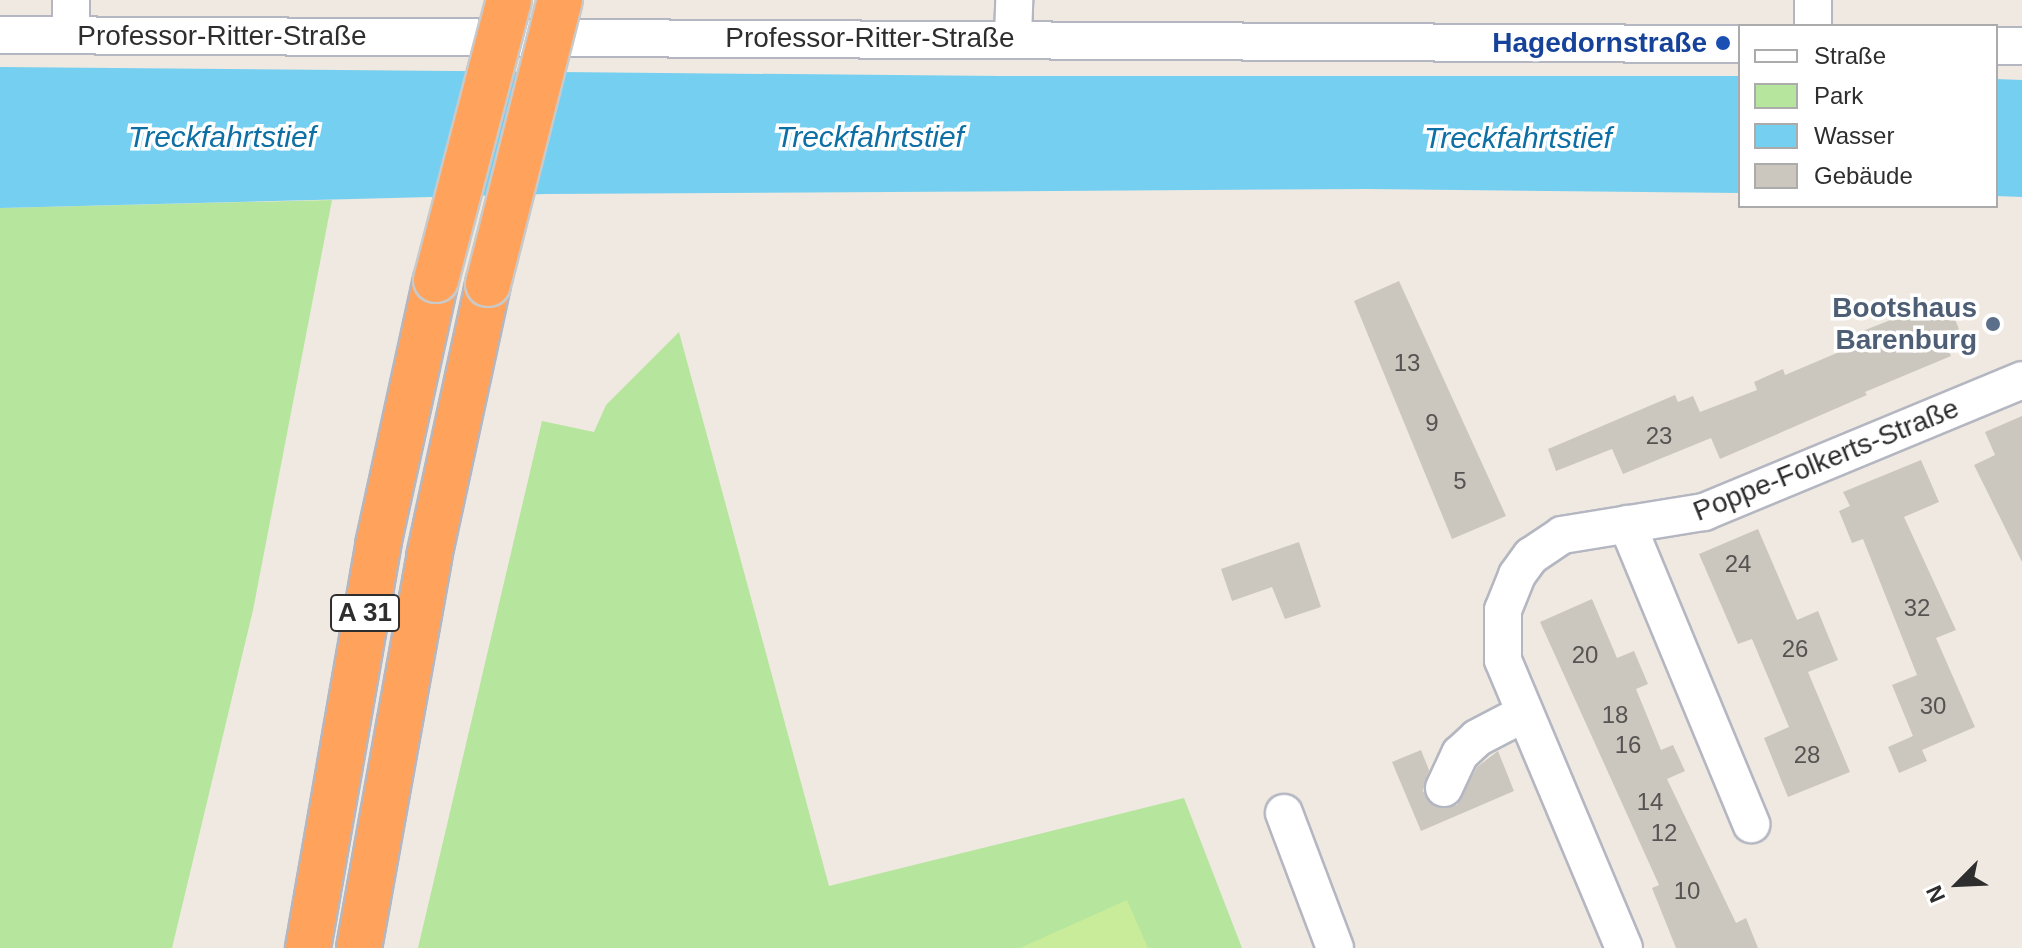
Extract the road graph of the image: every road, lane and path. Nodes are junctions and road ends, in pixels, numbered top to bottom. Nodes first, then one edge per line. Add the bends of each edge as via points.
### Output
1 (509, 0) edge
2 (560, 0) edge
3 (1014, 0) edge
4 (1813, 0) edge
5 (71, 17) edge
6 (1813, 24) edge
7 (0, 35) edge
8 (1013, 37) junction
9 (1738, 44) edge
10 (1998, 46) edge
11 (2022, 46) edge
12 (2022, 380) edge
13 (1627, 524) junction
14 (1525, 713) junction
15 (1444, 788) dead end
16 (1284, 813) dead end
17 (1751, 824) dead end
18 (308, 948) edge
19 (359, 948) edge
20 (1335, 948) edge
21 (1624, 948) edge

1 - 18 highway, A 31, bridge via 436,280 378,545
2 - 19 highway, A 31, bridge via 488,284 379,814
3 - 8 street
4 - 6 street
5 - 7 street, Professor-Ritter-Straße
5 - 8 street, Professor-Ritter-Straße
8 - 9 street, Professor-Ritter-Straße
10 - 11 street
12 - 13 street, Poppe-Folkerts-Straße via 1704,512
13 - 14 street, Poppe-Folkerts-Straße via 1562,535 1531,556 1517,575 1499,633 1503,660
13 - 17 street
14 - 15 street via 1477,738 1460,754
14 - 21 street, Poppe-Folkerts-Straße
16 - 20 street

